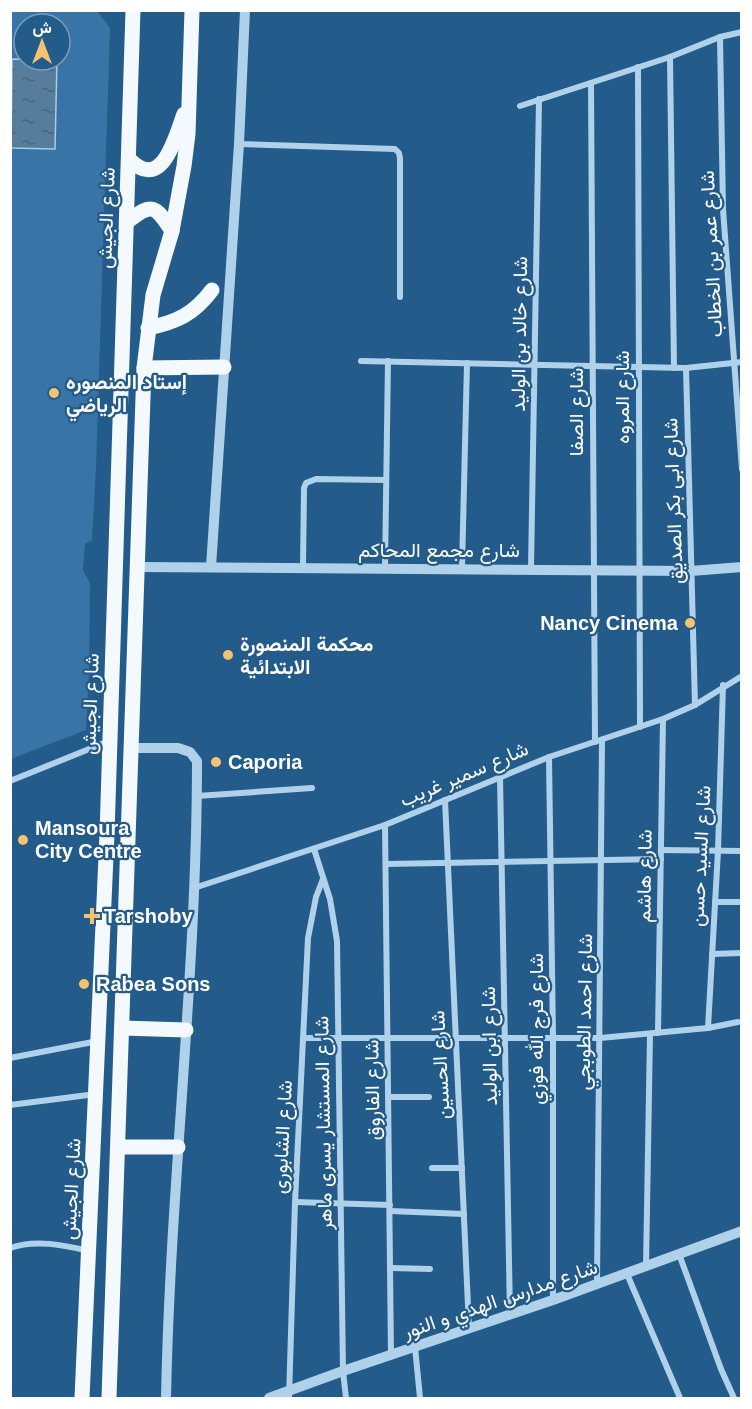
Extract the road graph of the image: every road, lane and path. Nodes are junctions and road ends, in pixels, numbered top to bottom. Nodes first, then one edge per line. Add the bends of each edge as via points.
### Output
1 (192, 10) edge
2 (245, 10) edge
3 (131, 14) edge
4 (741, 32) edge
5 (720, 37) junction
6 (670, 57) junction
7 (638, 67) junction
8 (591, 82) junction
9 (539, 99) junction
10 (189, 101) junction
11 (520, 106) dead end
12 (239, 144) junction
13 (129, 159) junction
14 (127, 222) junction
15 (172, 231) junction
16 (212, 290) dead end
17 (400, 297) dead end
18 (148, 328) junction
19 (361, 361) dead end
20 (388, 361) junction
21 (733, 362) junction
22 (741, 362) edge
23 (467, 363) junction
24 (535, 365) junction
25 (592, 366) junction
26 (224, 367) junction
27 (639, 367) junction
28 (144, 368) junction
29 (674, 368) junction
30 (686, 368) junction
31 (741, 469) edge
32 (386, 480) junction
33 (137, 567) junction
34 (211, 567) junction
35 (741, 567) edge
36 (303, 568) junction
37 (385, 568) junction
38 (462, 568) junction
39 (531, 569) junction
40 (594, 570) junction
41 (639, 570) junction
42 (692, 571) junction
43 (741, 676) edge
44 (723, 685) junction
45 (695, 705) junction
46 (663, 719) junction
47 (640, 727) junction
48 (603, 740) junction
49 (110, 741) junction
50 (595, 742) junction
51 (130, 748) junction
52 (549, 757) junction
53 (500, 777) junction
54 (10, 781) edge
55 (312, 788) dead end
56 (197, 796) junction
57 (444, 800) junction
58 (385, 825) junction
59 (314, 849) junction
60 (661, 850) junction
61 (718, 850) junction
62 (741, 850) edge
63 (661, 860) junction
64 (551, 861) junction
65 (602, 861) junction
66 (501, 862) junction
67 (447, 863) junction
68 (386, 864) junction
69 (324, 879) junction
70 (194, 888) junction
71 (715, 902) junction
72 (741, 902) edge
73 (712, 954) junction
74 (741, 954) edge
75 (738, 1022) dead end
76 (122, 1028) junction
77 (708, 1028) junction
78 (186, 1030) junction
79 (654, 1034) junction
80 (303, 1038) junction
81 (338, 1038) junction
82 (388, 1038) junction
83 (455, 1038) junction
84 (506, 1038) junction
85 (553, 1038) junction
86 (600, 1038) junction
87 (99, 1041) junction
88 (10, 1058) edge
89 (97, 1094) junction
90 (389, 1097) junction
91 (429, 1097) dead end
92 (10, 1105) edge
93 (118, 1147) junction
94 (178, 1148) junction
95 (93, 1168) junction
96 (432, 1168) dead end
97 (462, 1168) junction
98 (117, 1170) junction
99 (295, 1202) junction
100 (342, 1203) junction
101 (92, 1207) junction
102 (116, 1207) junction
103 (390, 1208) junction
104 (464, 1214) junction
105 (741, 1231) edge
106 (10, 1248) edge
107 (89, 1251) junction
108 (679, 1254) junction
109 (646, 1266) junction
110 (391, 1268) junction
111 (430, 1269) dead end
112 (627, 1274) junction
113 (597, 1285) junction
114 (553, 1300) junction
115 (510, 1315) junction
116 (469, 1329) junction
117 (415, 1347) junction
118 (391, 1355) junction
119 (343, 1371) junction
120 (289, 1395) edge
121 (82, 1398) edge
122 (109, 1398) edge
123 (167, 1398) edge
124 (269, 1398) edge
125 (346, 1398) edge
126 (420, 1398) edge
127 (680, 1398) edge
128 (734, 1398) edge

1 - 10 main road
2 - 12 street
3 - 13 main road, شارع الجيش
4 - 5 street
5 - 6 street
5 - 21 street, شارع عمر بن الخطاب via 723,209
6 - 7 street
6 - 29 street
7 - 8 street
7 - 27 street, شارع المروه
8 - 9 street
8 - 25 street, شارع الصفا
9 - 11 street
9 - 24 street, شارع خالد بن الوليد
10 - 13 main road via 164,162 146,170
10 - 15 main road via 184,166
12 - 17 street via 395,149 400,159
12 - 26 street
13 - 14 main road, شارع الجيش
14 - 15 main road via 144,208 152,208 159,211
14 - 49 main road, شارع الجيش
15 - 18 main road
16 - 18 main road via 185,316
18 - 28 main road
19 - 20 street
20 - 23 street
20 - 32 street
21 - 22 street
21 - 30 street
21 - 31 street, شارع عمر بن الخطاب
23 - 24 street
23 - 38 street
24 - 25 street
24 - 39 street, شارع خالد بن الوليد
25 - 27 street
25 - 40 street, شارع الصفا
26 - 28 main road
26 - 34 street
27 - 29 street
27 - 41 street, شارع المروه
28 - 33 main road
29 - 30 street
30 - 42 street, شارع ابى بكر الصديق
32 - 36 street via 316,479 306,483
32 - 37 street
33 - 34 street, شارع مجمع المحاكم
33 - 51 main road
34 - 36 street, شارع مجمع المحاكم
35 - 42 street, شارع مجمع المحاكم
36 - 37 street, شارع مجمع المحاكم
37 - 38 street, شارع مجمع المحاكم
38 - 39 street, شارع مجمع المحاكم
39 - 40 street, شارع مجمع المحاكم
40 - 41 street, شارع مجمع المحاكم
40 - 50 street, شارع الصفا
41 - 42 street, شارع مجمع المحاكم
41 - 47 street, شارع المروه
42 - 45 street, شارع ابى بكر الصديق
43 - 44 street, شارع سمير غريب
44 - 45 street, شارع سمير غريب
44 - 61 street, شارع السيد حسن
45 - 46 street, شارع سمير غريب
46 - 47 street, شارع سمير غريب
46 - 60 street, شارع هاشم
47 - 48 street, شارع سمير غريب
48 - 50 street, شارع سمير غريب
48 - 65 street, شارع احمد الطوبجي
49 - 54 street
49 - 87 main road, شارع الجيش
50 - 52 street, شارع سمير غريب
51 - 56 street via 178,748 190,752 197,761
51 - 76 main road
52 - 53 street, شارع سمير غريب
52 - 64 street, شارع فرج الله فوزي
53 - 57 street, شارع سمير غريب
53 - 66 street, شارع ابن الوليد
55 - 56 street
56 - 70 street
57 - 58 street, شارع سمير غريب
57 - 67 street, شارع الحسين
58 - 59 street, شارع سمير غريب
58 - 68 street, شارع الفاروق
59 - 69 street, شارع المستشار يسرى ماهر
59 - 70 street, شارع سمير غريب
60 - 61 street
60 - 63 street, شارع هاشم
61 - 62 street
61 - 71 street, شارع السيد حسن
63 - 65 street
63 - 79 street, شارع هاشم
64 - 65 street
64 - 66 street
64 - 85 street, شارع فرج الله فوزي
65 - 86 street, شارع احمد الطوبجي
66 - 67 street
66 - 84 street, شارع ابن الوليد
67 - 68 street
67 - 83 street, شارع الحسين
68 - 82 street, شارع الفاروق
69 - 80 street, شارع الشابورى via 311,917
69 - 81 street, شارع المستشار يسرى ماهر via 337,941
70 - 78 street
71 - 72 street
71 - 73 street, شارع السيد حسن
73 - 74 street
73 - 77 street, شارع السيد حسن
75 - 77 street
76 - 78 main road
76 - 93 main road
77 - 79 street
78 - 94 street
79 - 86 street
79 - 109 street, شارع هاشم
80 - 81 street
80 - 99 street, شارع الشابورى
81 - 82 street
81 - 100 street, شارع المستشار يسرى ماهر
82 - 83 street
82 - 90 street, شارع الفاروق
83 - 84 street
83 - 97 street, شارع الحسين
84 - 85 street
84 - 115 street, شارع ابن الوليد
85 - 86 street
85 - 114 street, شارع فرج الله فوزي
86 - 113 street, شارع احمد الطوبجي
87 - 88 street
87 - 89 main road, شارع الجيش
89 - 92 street
89 - 95 main road, شارع الجيش
90 - 91 street
90 - 103 street, شارع الفاروق
93 - 94 main road
93 - 98 main road
94 - 123 street
95 - 98 main road via 105,1174
95 - 101 main road, شارع الجيش
96 - 97 street
97 - 104 street, شارع الحسين
98 - 102 main road
99 - 100 street
99 - 120 street, شارع الشابورى
100 - 103 street
100 - 119 street, شارع المستشار يسرى ماهر
101 - 102 main road via 104,1202
101 - 107 main road, شارع الجيش
102 - 122 main road
103 - 104 street
103 - 110 street, شارع الفاروق
104 - 116 street, شارع الحسين
105 - 108 street, شارع مدارس الهدي و النور
106 - 107 street via 47,1244
107 - 121 main road, شارع الجيش
108 - 109 street, شارع مدارس الهدي و النور
108 - 128 street
109 - 112 street, شارع مدارس الهدي و النور
110 - 111 street
110 - 118 street, شارع الفاروق
112 - 113 street, شارع مدارس الهدي و النور
112 - 127 street
113 - 114 street, شارع مدارس الهدي و النور
114 - 115 street, شارع مدارس الهدي و النور
115 - 116 street, شارع مدارس الهدي و النور
116 - 117 street, شارع مدارس الهدي و النور
117 - 118 street, شارع مدارس الهدي و النور
117 - 126 street
118 - 119 street, شارع مدارس الهدي و النور
119 - 120 street, شارع مدارس الهدي و النور
119 - 125 street, شارع المستشار يسرى ماهر
120 - 124 street, شارع مدارس الهدي و النور

